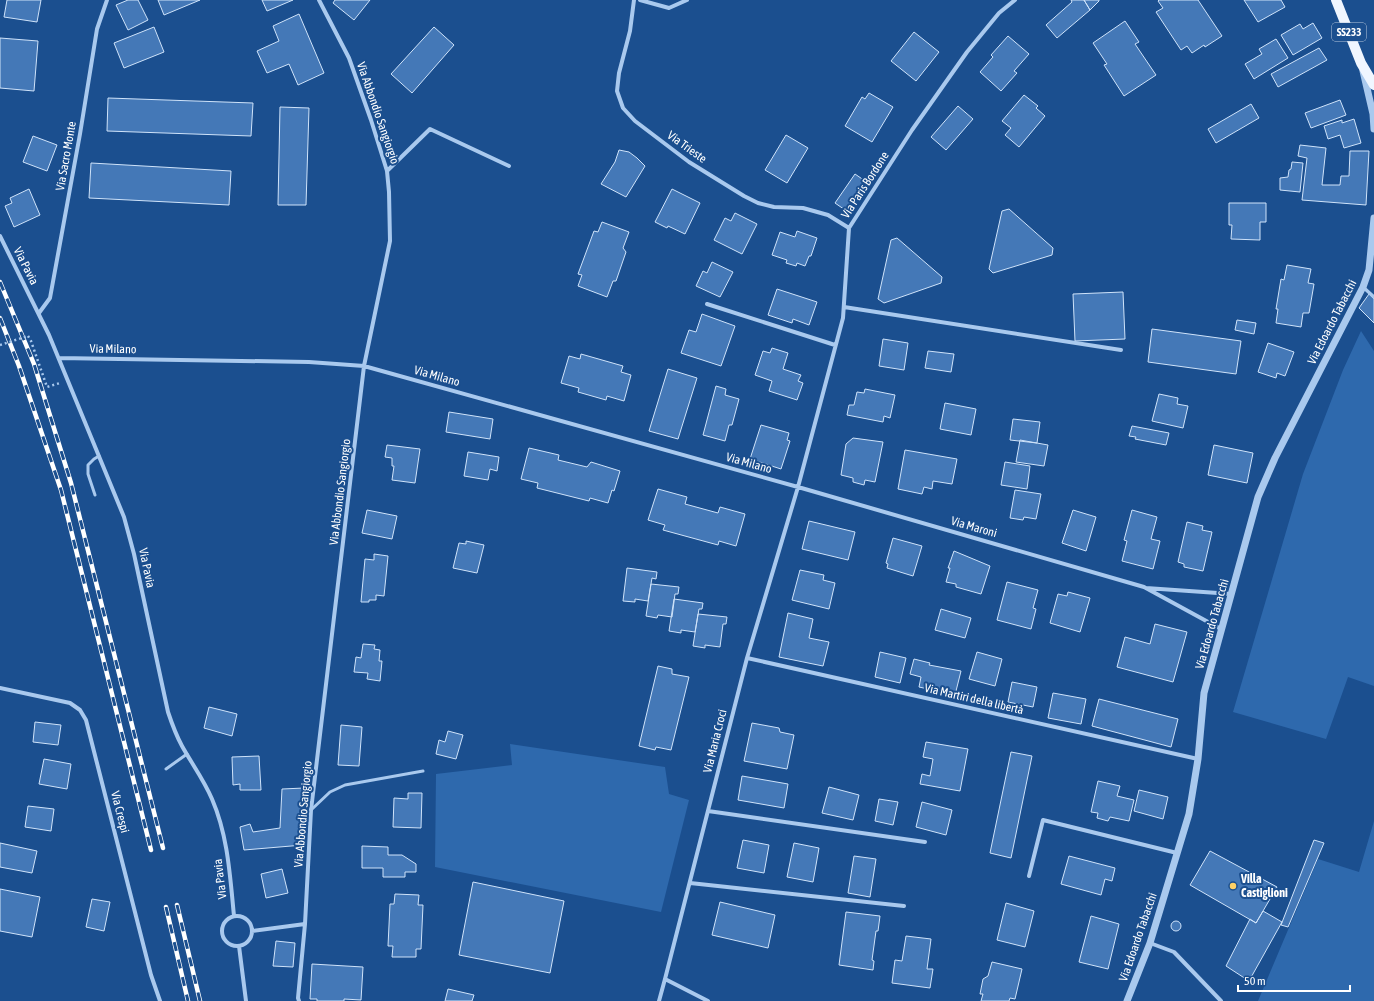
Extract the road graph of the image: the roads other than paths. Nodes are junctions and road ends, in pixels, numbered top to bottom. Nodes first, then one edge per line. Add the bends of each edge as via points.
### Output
1 (107, 0) edge
2 (319, 0) edge
3 (634, 0) edge
4 (640, 0) edge
5 (687, 0) edge
6 (1015, 0) edge
7 (1336, 0) edge
8 (1361, 63) junction
9 (1374, 85) edge
10 (1374, 129) edge
11 (509, 166) dead end
12 (387, 171) junction
13 (1374, 218) edge
14 (849, 228) junction
15 (0, 236) edge
16 (1372, 267) edge
17 (1363, 286) junction
18 (1374, 297) edge
19 (707, 304) dead end
20 (844, 307) junction
21 (39, 313) junction
22 (835, 345) junction
23 (1121, 350) dead end
24 (59, 358) junction
25 (364, 366) junction
26 (99, 455) junction
27 (798, 487) junction
28 (95, 495) dead end
29 (1144, 587) junction
30 (1232, 594) junction
31 (1221, 629) junction
32 (746, 658) junction
33 (0, 688) edge
34 (187, 754) junction
35 (1198, 759) junction
36 (166, 768) dead end
37 (423, 771) dead end
38 (311, 810) junction
39 (708, 811) junction
40 (925, 842) dead end
41 (1177, 853) junction
42 (1029, 876) dead end
43 (690, 883) junction
44 (904, 906) dead end
45 (234, 916) junction
46 (305, 924) junction
47 (252, 930) junction
48 (1150, 942) junction
49 (239, 946) junction
50 (665, 979) junction
51 (160, 1001) edge
52 (246, 1001) edge
53 (299, 1001) edge
54 (659, 1001) edge
55 (708, 1001) edge
56 (1128, 1001) edge
57 (1221, 1001) edge

1 - 21 street, Via Sacro Monte via 97,30 50,298
2 - 12 street, Via Abbondio Sangiorgio via 349,58 372,120
3 - 14 street, Via Trieste via 617,91 623,108 635,121 689,162 758,203 774,207 803,208 828,215
4 - 5 street via 669,8
6 - 14 street, Via Paris Bordone via 999,13 966,52
7 - 8 main road, SS233
8 - 9 main road, SS233
8 - 10 street
11 - 12 street via 430,130
12 - 25 street, Via Abbondio Sangiorgio via 390,241
13 - 16 street, Via Edoardo Tabacchi
14 - 20 street, Via Paris Bordone
15 - 21 street, Via Pavia
16 - 17 street, Via Edoardo Tabacchi
17 - 18 street
17 - 30 street, Via Edoardo Tabacchi via 1275,458 1258,497
19 - 22 street
20 - 22 street, Via Paris Bordone
20 - 23 street
21 - 24 street, Via Pavia
22 - 27 street, Via Paris Bordone
24 - 25 street, Via Milano via 310,362
24 - 26 street, Via Pavia
25 - 27 street, Via Milano
25 - 38 street, Via Abbondio Sangiorgio
26 - 28 lane via 88,465 88,474
26 - 34 street, Via Pavia via 124,517 168,712
27 - 29 street, Via Maroni
27 - 32 street, Via Maria Croci
29 - 30 street, Via Maroni
29 - 31 street, Via Maroni
30 - 31 street, Via Edoardo Tabacchi
31 - 35 street, Via Edoardo Tabacchi via 1204,693
32 - 35 street, Via Martiri della libertà
32 - 39 street, Via Maria Croci
33 - 51 street, Via Crespi via 70,703 80,710 86,720 151,975
34 - 36 lane
34 - 45 street, Via Pavia via 212,800 221,830 229,862
35 - 41 street, Via Edoardo Tabacchi via 1189,814
37 - 38 lane via 345,785 330,792
38 - 46 street, Via Abbondio Sangiorgio
39 - 40 street
39 - 43 street, Via Maria Croci
41 - 42 street via 1043,820
41 - 48 street, Via Edoardo Tabacchi
43 - 44 street
43 - 50 street, Via Maria Croci
45 - 47 street via 247,920
45 - 49 street via 224,924 223,937 232,946
46 - 47 street
46 - 53 street, Via Abbondio Sangiorgio
47 - 49 street via 248,941
48 - 56 street, Via Edoardo Tabacchi
48 - 57 street via 1174,952
49 - 52 street
50 - 54 street, Via Maria Croci
50 - 55 street

